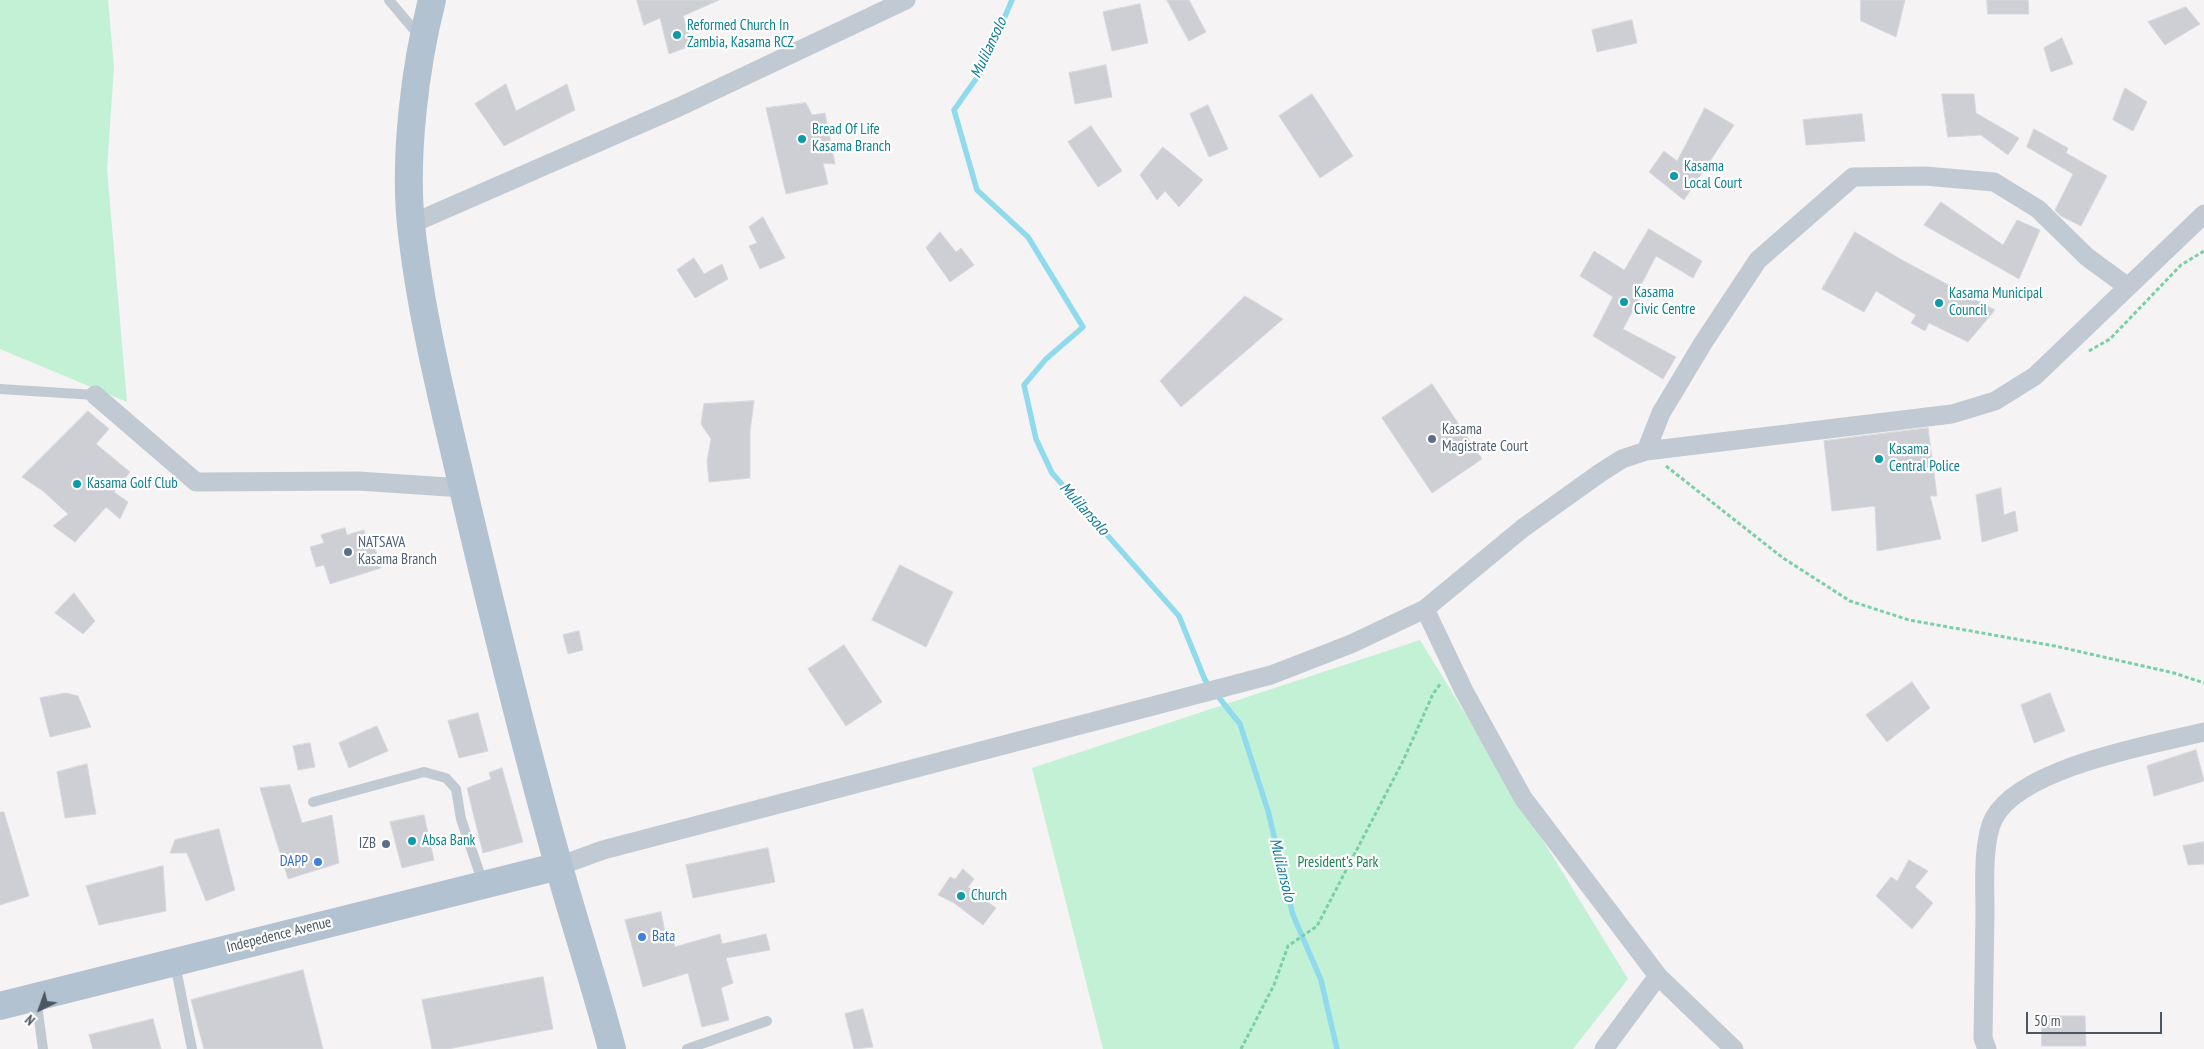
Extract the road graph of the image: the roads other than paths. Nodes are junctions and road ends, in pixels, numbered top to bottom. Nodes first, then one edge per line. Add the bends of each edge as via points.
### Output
1 (389, 0) edge
2 (432, 0) edge
3 (896, 2) edge
4 (424, 41) junction
5 (2204, 214) edge
6 (411, 224) junction
7 (2128, 287) junction
8 (0, 388) edge
9 (95, 395) joint
10 (1646, 451) junction
11 (463, 488) junction
12 (1425, 609) junction
13 (2204, 732) edge
14 (313, 802) dead end
15 (559, 866) junction
16 (483, 883) junction
17 (174, 961) junction
18 (1658, 976) junction
19 (36, 996) junction
20 (0, 1006) edge
21 (767, 1021) dead end
22 (43, 1049) edge
23 (192, 1049) edge
24 (612, 1049) edge
25 (687, 1049) edge
26 (1604, 1049) edge
27 (1734, 1049) edge
28 (1986, 1049) edge

1 - 4 lane
2 - 4 main road
3 - 6 street via 680,107
4 - 6 main road via 412,131
5 - 7 street
6 - 11 main road via 434,362
7 - 10 street via 2035,376 1994,401 1952,414
7 - 10 street via 2087,257 2038,209 1994,182 1925,176 1853,177 1758,260 1661,413
8 - 9 lane
9 - 11 street via 196,482 358,481
10 - 12 street via 1622,459 1584,484 1523,528
11 - 15 main road
12 - 15 street via 1351,644 1271,675 603,850
12 - 18 street via 1523,798
13 - 28 street via 2102,757 2052,775 2012,796 1994,819 1985,856 1983,1038
14 - 16 lane via 424,772 446,778 456,789 461,819
15 - 16 main road, Indepedence Avenue
15 - 24 main road
16 - 17 main road, Indepedence Avenue
17 - 19 main road, Indepedence Avenue
17 - 23 lane
18 - 26 street
18 - 27 street
19 - 20 main road, Indepedence Avenue
19 - 22 lane
21 - 25 lane

